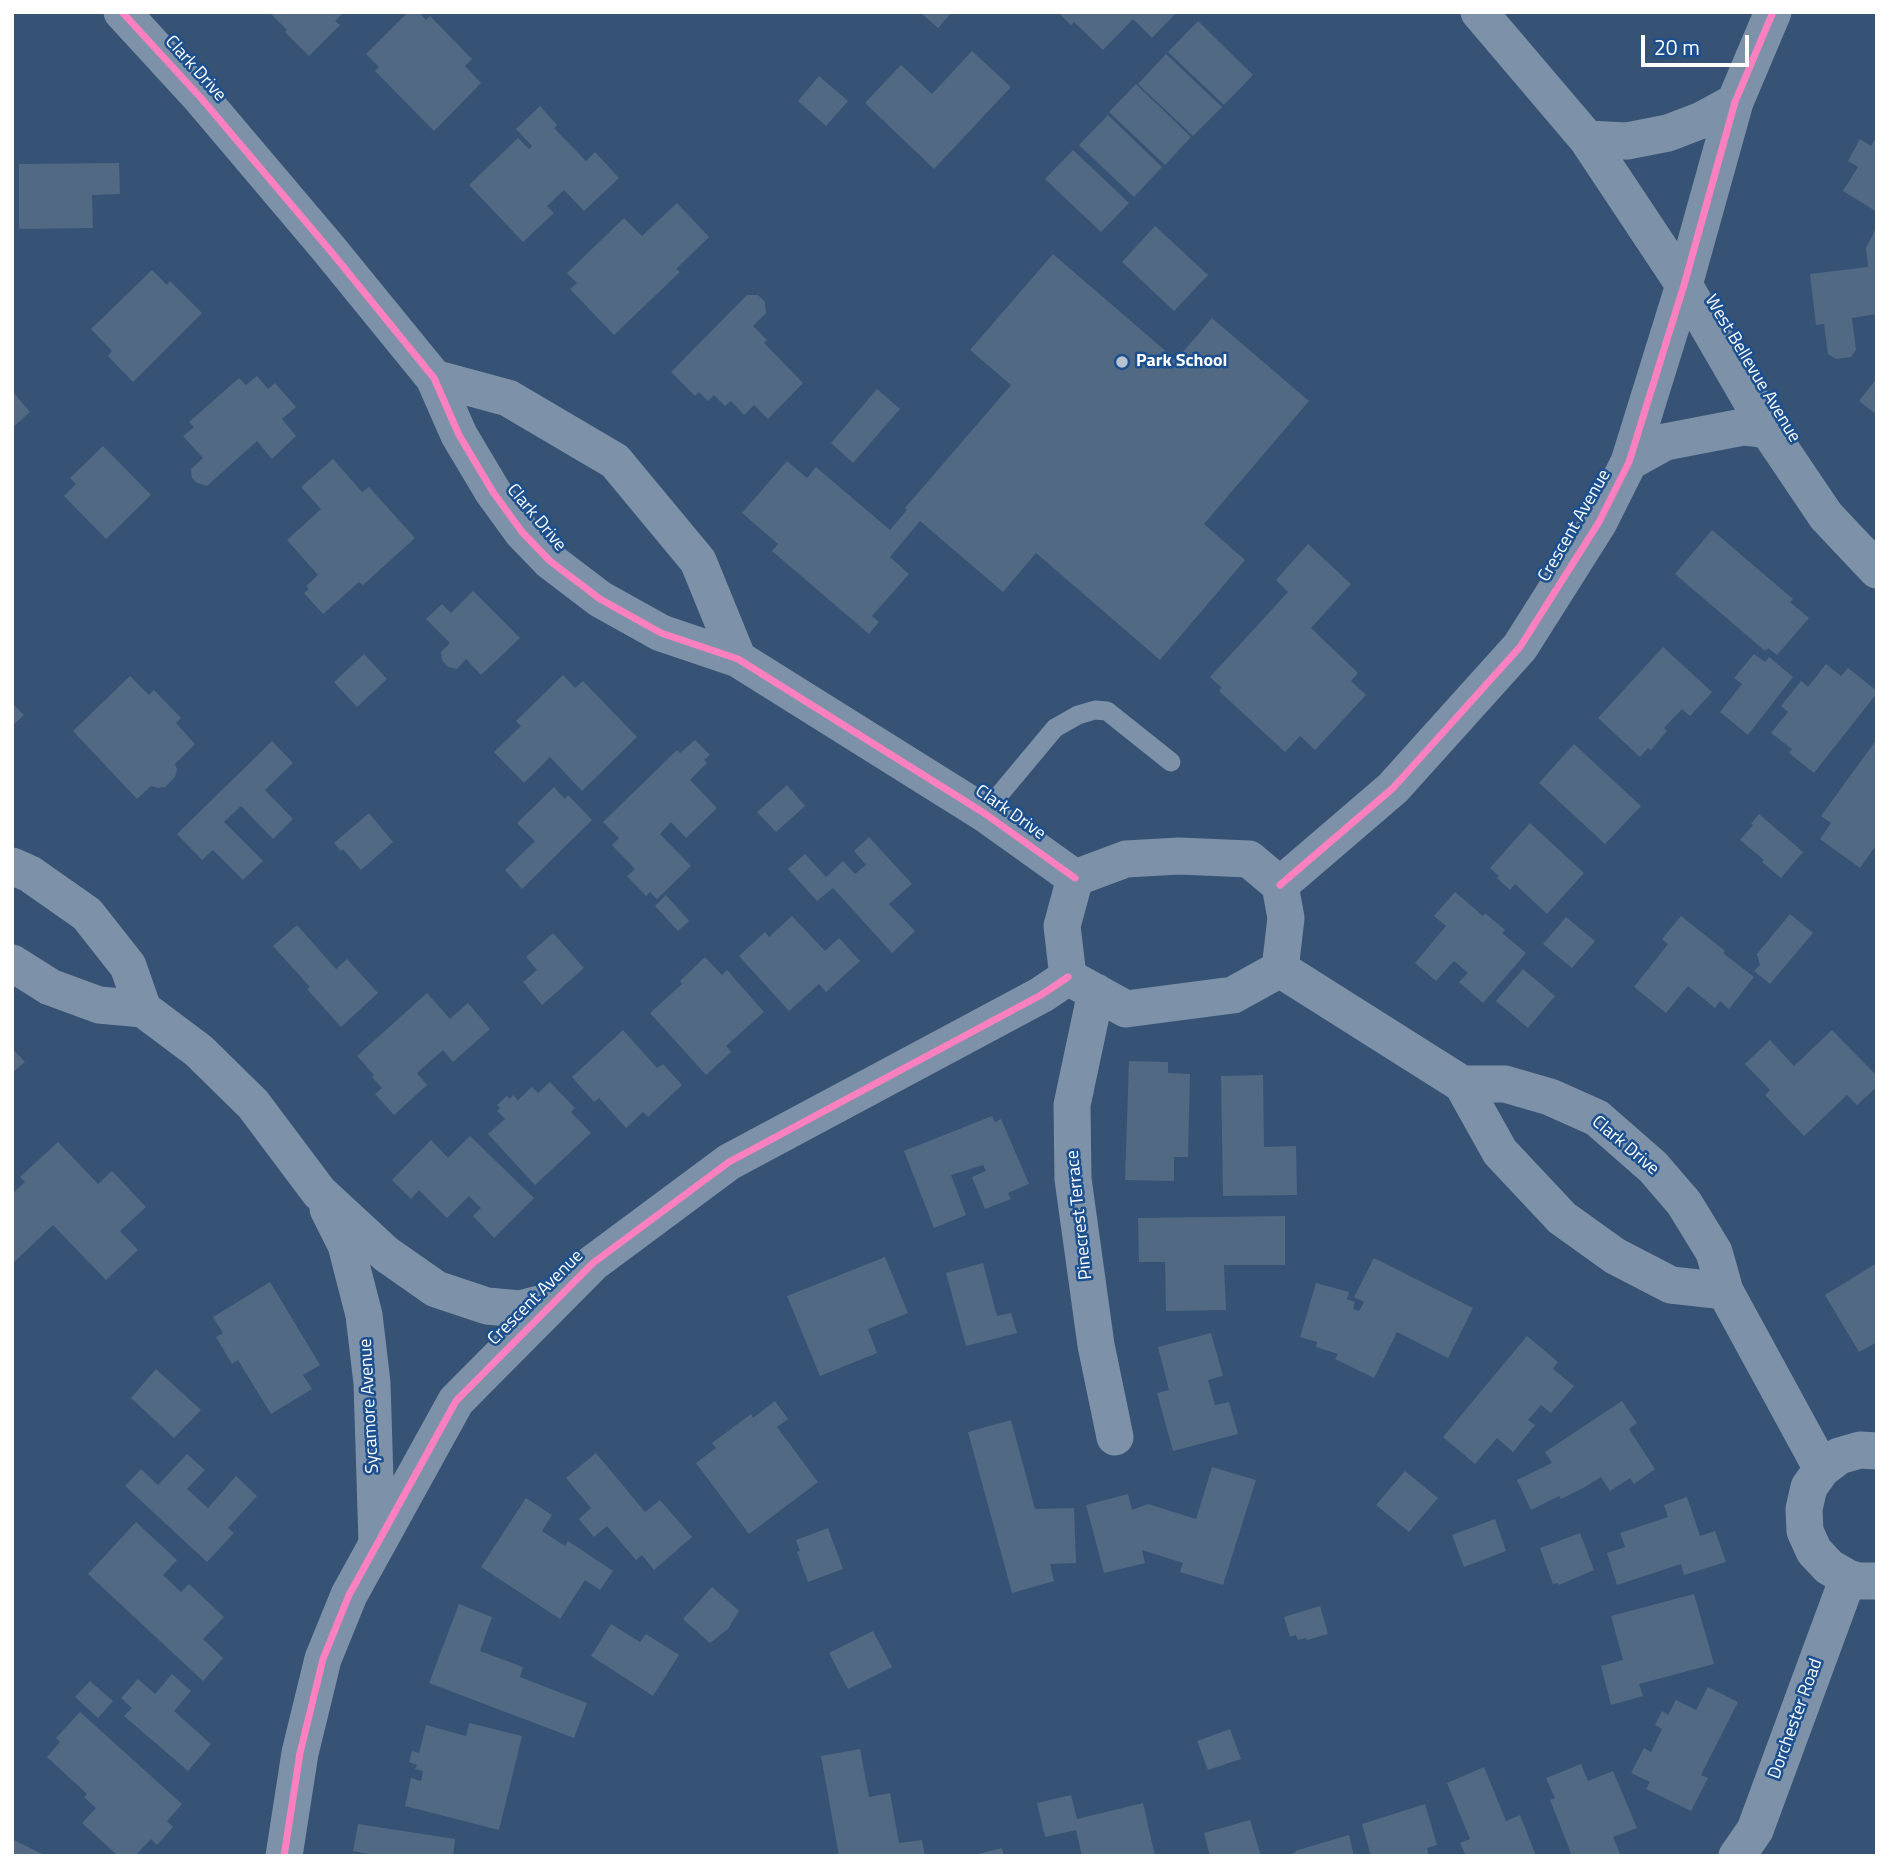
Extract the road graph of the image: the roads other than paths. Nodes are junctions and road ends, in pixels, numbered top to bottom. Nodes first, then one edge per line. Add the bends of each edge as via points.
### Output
1 (122, 12) edge
2 (1479, 12) edge
3 (1773, 12) edge
4 (1735, 102) junction
5 (1587, 139) junction
6 (1685, 285) junction
7 (435, 378) junction
8 (1768, 430) junction
9 (1629, 462) junction
10 (1877, 570) edge
11 (738, 659) junction
12 (1171, 762) dead end
13 (984, 813) junction
14 (12, 866) edge
15 (1074, 878) junction
16 (1280, 885) junction
17 (12, 963) edge
18 (1280, 969) junction
19 (1082, 985) junction
20 (143, 1009) junction
21 (1462, 1084) junction
22 (319, 1192) junction
23 (1725, 1291) junction
24 (555, 1300) junction
25 (1115, 1437) dead end
26 (1877, 1451) edge
27 (1822, 1469) junction
28 (377, 1544) junction
29 (1862, 1579) edge
30 (284, 1856) edge
31 (1737, 1856) edge

1 - 7 street, Clark Drive
2 - 5 street, West Bellevue Avenue
3 - 4 street, Crescent Avenue
4 - 5 street via 1668,132 1628,141
4 - 6 street, Crescent Avenue
5 - 6 street, West Bellevue Avenue
6 - 8 street, West Bellevue Avenue
6 - 9 street, Crescent Avenue
7 - 11 street, Clark Drive via 458,435 493,492 550,561 600,599 661,633
7 - 11 street via 508,398 615,461 698,561
8 - 9 street, Crescent Avenue via 1743,427 1665,442
8 - 10 street, West Bellevue Avenue via 1826,516
9 - 16 street, Crescent Avenue via 1599,522 1520,647 1393,789
11 - 13 street, Clark Drive
12 - 13 lane via 1107,711 1095,710 1055,728
13 - 15 street, Clark Drive
14 - 20 street via 87,914 128,966
15 - 16 street via 1126,859 1179,856 1249,859
15 - 19 street via 1062,926
16 - 18 street via 1286,918
17 - 20 street via 50,987 99,1004
18 - 19 street via 1233,995 1126,1009
18 - 21 street
19 - 24 street, Crescent Avenue via 1041,995 729,1162 593,1263
19 - 25 street, Pinecrest Terrace via 1072,1105 1073,1179 1096,1346
20 - 22 street, Sycamore Avenue via 199,1051 253,1104
21 - 23 street via 1500,1152 1562,1218 1615,1256 1671,1285
21 - 23 street, Clark Drive via 1505,1084 1597,1118 1653,1167 1684,1203 1714,1252
22 - 24 street, Sycamore Avenue via 386,1254 436,1289 487,1306 520,1309
22 - 28 street, Sycamore Avenue via 346,1245 364,1315 373,1383
23 - 27 street, Clark Drive
24 - 28 street, Crescent Avenue via 456,1401
26 - 27 street via 1839,1456
27 - 29 street via 1809,1487 1805,1531 1814,1552 1829,1567
28 - 30 street, Crescent Avenue via 349,1595 323,1659 300,1753
29 - 31 street, Dorchester Road via 1755,1830

